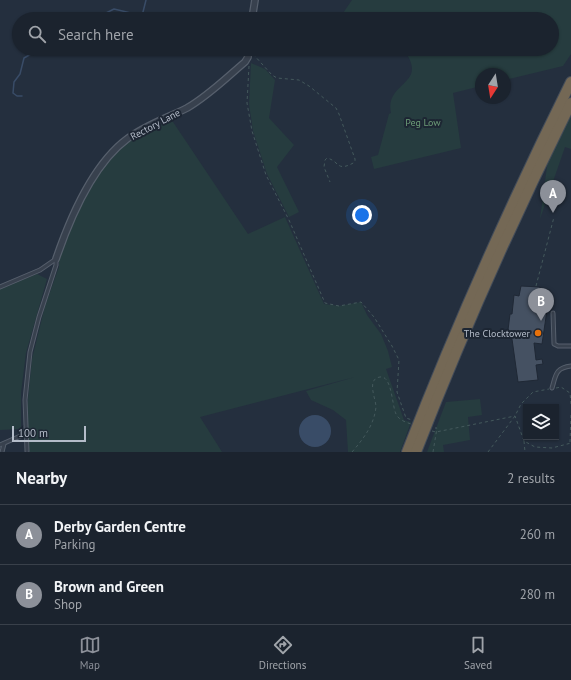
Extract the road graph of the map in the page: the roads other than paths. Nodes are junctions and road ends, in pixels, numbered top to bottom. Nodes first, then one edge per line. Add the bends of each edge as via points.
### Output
1 (255, 0) edge
2 (253, 12) edge
3 (248, 56) edge
4 (571, 82) edge
5 (571, 103) edge
6 (56, 259) junction
7 (0, 287) edge
8 (553, 313) dead end
9 (571, 346) edge
10 (571, 366) edge
11 (552, 388) road end
12 (25, 434) junction
13 (2, 444) edge
14 (27, 451) dead end
15 (2, 452) edge
16 (407, 452) edge
17 (416, 452) edge

1 - 2 street
3 - 6 street, Rectory Lane via 220,83 187,107 138,132 112,152 74,212
4 - 16 highway via 482,272
5 - 17 highway via 489,277
6 - 7 lane via 40,270
6 - 12 lane via 30,352 25,400
8 - 9 lane via 554,344
10 - 11 lane via 557,372
12 - 13 lane
12 - 14 lane
13 - 15 lane

